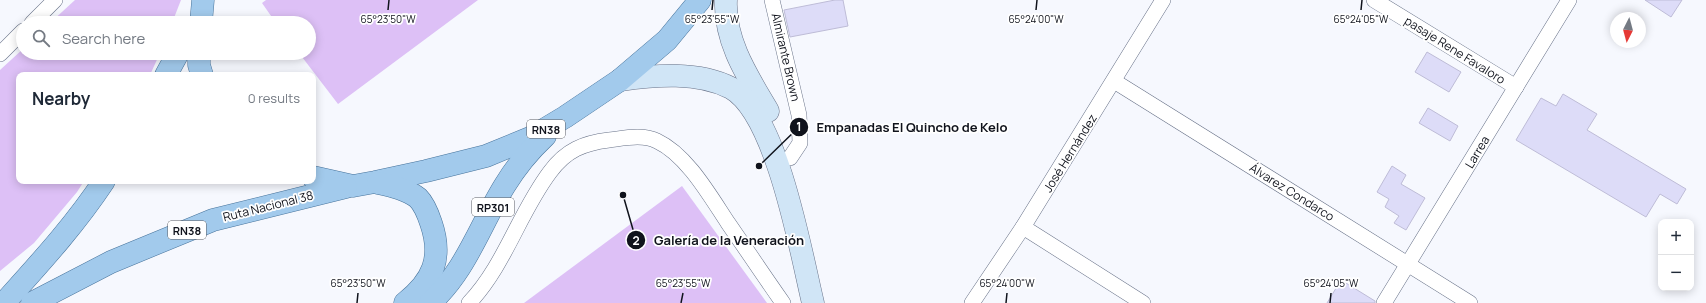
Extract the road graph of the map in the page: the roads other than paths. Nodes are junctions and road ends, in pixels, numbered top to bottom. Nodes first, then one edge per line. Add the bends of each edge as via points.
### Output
1 (55, 0) edge
2 (700, 0) edge
3 (726, 0) edge
4 (772, 0) edge
5 (1163, 0) edge
6 (1374, 0) edge
7 (1569, 0) edge
8 (39, 16) edge
9 (16, 38) edge
10 (0, 54) edge
11 (174, 60) edge
12 (199, 60) edge
13 (168, 72) edge
14 (201, 72) edge
15 (620, 80) junction
16 (1114, 81) junction
17 (1516, 87) junction
18 (762, 114) junction
19 (565, 117) junction
20 (790, 158) junction
21 (316, 178) edge
22 (375, 182) junction
23 (102, 184) edge
24 (352, 186) junction
25 (1023, 227) junction
26 (1408, 264) junction
27 (4, 303) edge
28 (32, 303) edge
29 (405, 303) edge
30 (430, 303) edge
31 (469, 303) edge
32 (782, 303) edge
33 (813, 303) edge
34 (826, 303) edge
35 (972, 303) edge
36 (1143, 303) edge
37 (1384, 303) edge
38 (1470, 303) edge

1 - 8 street
2 - 15 main road, RN38 via 667,40
3 - 18 main road via 727,24 733,43
4 - 20 street, Almirante Brown via 800,115 800,143
5 - 16 street, José Hernández
6 - 17 street, pasaje Rene Favaloro
7 - 17 street, Larrea
9 - 10 street
11 - 13 main road
12 - 14 main road
15 - 18 main road via 675,76 714,82 731,89
15 - 19 main road, RN38
16 - 25 street, José Hernández
16 - 26 street, Álvarez Condarco
17 - 26 street, Larrea
18 - 20 main road via 782,139
18 - 33 main road via 785,184
19 - 22 main road, RN38 via 530,138 486,156
19 - 30 main road, RP301 via 520,163 504,186 468,257 452,280
20 - 34 main road via 800,186
21 - 24 main road, RN38
22 - 24 main road, RN38
22 - 29 main road via 401,188 418,199 426,210 435,235 437,254 432,273 418,292
23 - 27 main road via 39,264
24 - 28 main road, Ruta Nacional 38 / RN38 via 213,220 111,262
25 - 35 street, José Hernández
25 - 36 street
26 - 37 street, Larrea
26 - 38 street, Álvarez Condarco
31 - 32 street via 484,286 500,260 537,190 563,158 579,146 642,137 657,140 676,154 697,177

